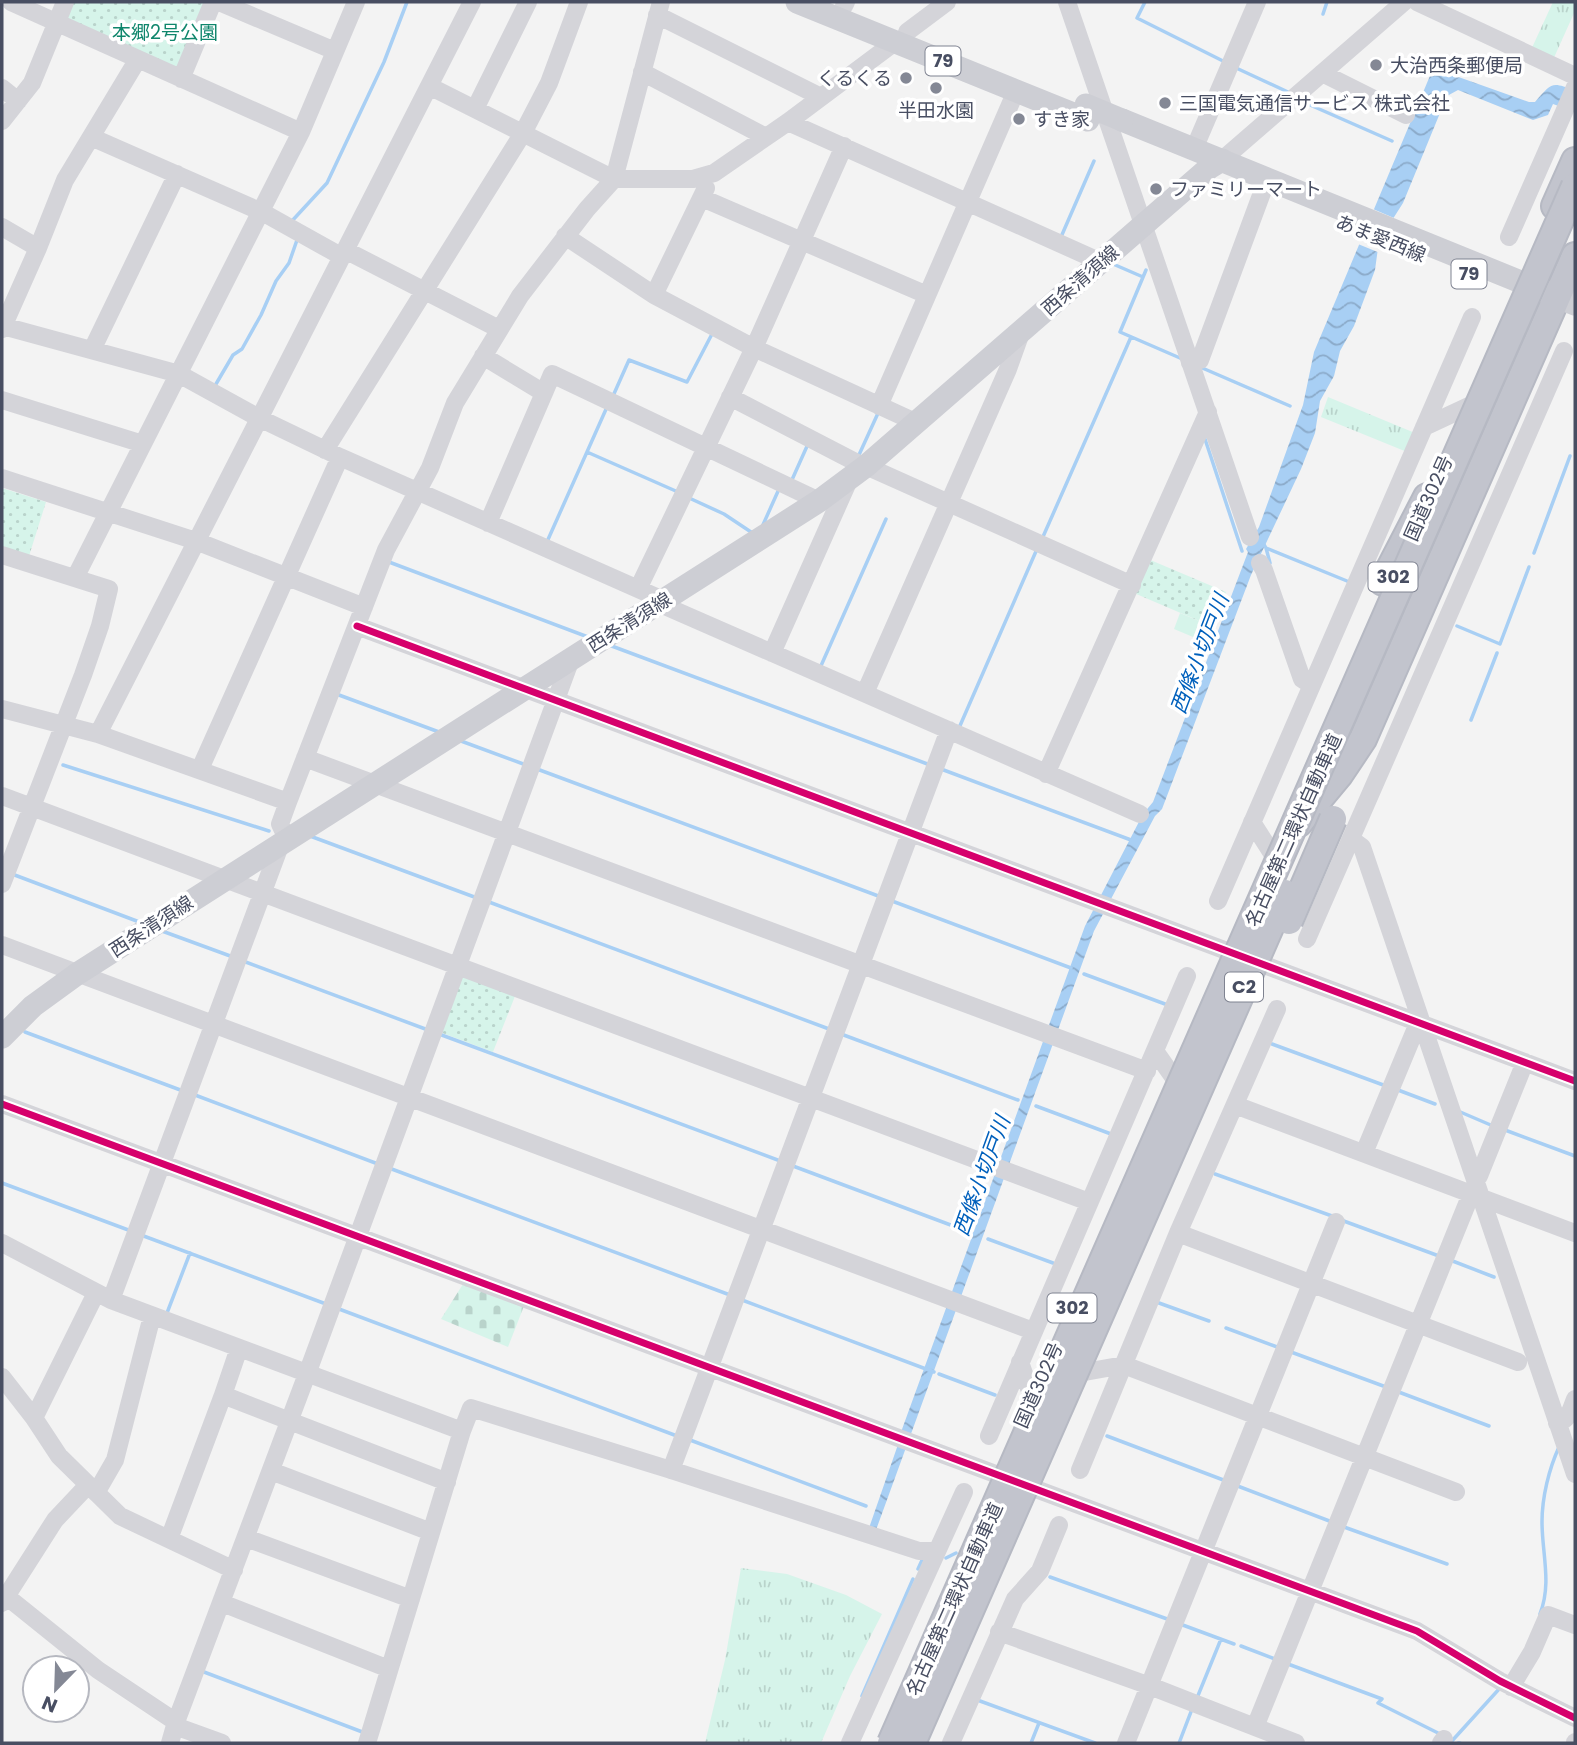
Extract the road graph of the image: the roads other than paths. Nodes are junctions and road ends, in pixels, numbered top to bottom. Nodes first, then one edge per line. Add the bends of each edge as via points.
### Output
1 (11, 2) edge
2 (65, 2) edge
3 (213, 2) edge
4 (219, 2) edge
5 (356, 2) edge
6 (472, 2) edge
7 (528, 2) edge
8 (579, 2) edge
9 (797, 2) edge
10 (947, 2) edge
11 (1067, 2) edge
12 (1256, 2) edge
13 (1404, 2) edge
14 (1417, 2) edge
15 (841, 3) edge
16 (659, 8) edge
17 (56, 23) junction
18 (901, 37) junction
19 (335, 51) junction
20 (138, 59) junction
21 (642, 72) junction
22 (1322, 73) junction
23 (1575, 76) edge
24 (181, 79) junction
25 (429, 86) junction
26 (2, 88) edge
27 (1575, 88) edge
28 (1016, 90) junction
29 (821, 97) junction
30 (18, 100) junction
31 (475, 109) junction
32 (1087, 112) junction
33 (1406, 115) dead end
34 (2, 121) edge
35 (788, 122) junction
36 (1123, 127) junction
37 (302, 132) junction
38 (523, 133) junction
39 (91, 137) junction
40 (766, 137) junction
41 (844, 146) junction
42 (1194, 149) junction
43 (1575, 153) edge
44 (1543, 161) junction
45 (1575, 161) edge
46 (1215, 164) junction
47 (713, 173) junction
48 (177, 174) junction
49 (614, 178) junction
50 (1263, 190) junction
51 (1567, 192) edge
52 (702, 198) junction
53 (968, 203) junction
54 (262, 212) junction
55 (1366, 225) junction
56 (1143, 226) junction
57 (2, 227) edge
58 (1575, 231) edge
59 (565, 236) junction
60 (1509, 237) dead end
61 (802, 241) junction
62 (38, 248) junction
63 (343, 253) junction
64 (1575, 256) edge
65 (1101, 262) junction
66 (1520, 288) junction
67 (425, 290) junction
68 (654, 295) junction
69 (927, 295) junction
70 (1565, 306) edge
71 (1472, 317) dead end
72 (3, 326) edge
73 (499, 329) junction
74 (1021, 330) junction
75 (754, 348) junction
76 (92, 350) junction
77 (1564, 351) dead end
78 (483, 356) junction
79 (1191, 363) junction
80 (179, 374) junction
81 (544, 393) junction
82 (730, 397) junction
83 (2, 400) edge
84 (1510, 405) junction
85 (879, 406) junction
86 (1469, 406) junction
87 (1208, 412) junction
88 (259, 418) junction
89 (915, 422) junction
90 (1424, 427) junction
91 (1527, 437) junction
92 (143, 444) junction
93 (706, 448) junction
94 (332, 454) junction
95 (860, 471) junction
96 (1440, 471) junction
97 (2, 478) edge
98 (1474, 486) junction
99 (417, 492) junction
100 (819, 501) junction
101 (950, 502) junction
102 (108, 513) junction
103 (488, 523) junction
104 (1250, 537) dead end
105 (196, 541) junction
106 (2, 555) edge
107 (1260, 563) dead end
108 (284, 577) junction
109 (75, 578) junction
110 (1132, 584) junction
111 (638, 589) junction
112 (661, 602) junction
113 (364, 607) junction
114 (357, 626) junction
115 (772, 653) junction
116 (571, 659) junction
117 (1311, 685) junction
118 (525, 688) junction
119 (865, 693) junction
120 (556, 700) junction
121 (2, 709) edge
122 (62, 725) junction
123 (948, 730) junction
124 (98, 734) junction
125 (305, 758) junction
126 (200, 769) junction
127 (1046, 774) junction
128 (374, 783) junction
129 (2, 796) edge
130 (288, 802) junction
131 (30, 806) junction
132 (1364, 810) junction
133 (1140, 814) dead end
134 (1252, 822) junction
135 (506, 833) junction
136 (910, 833) junction
137 (1351, 839) junction
138 (284, 841) junction
139 (1275, 855) junction
140 (224, 879) junction
141 (2, 884) edge
142 (263, 893) junction
143 (1218, 901) dead end
144 (1307, 939) dead end
145 (2, 945) edge
146 (1231, 951) junction
147 (457, 965) junction
148 (861, 965) junction
149 (77, 974) junction
150 (1187, 976) dead end
151 (1277, 1009) dead end
152 (1418, 1021) junction
153 (214, 1025) junction
154 (2, 1037) edge
155 (1155, 1052) junction
156 (1525, 1062) junction
157 (1147, 1072) junction
158 (1174, 1078) junction
159 (1575, 1081) edge
160 (408, 1097) junction
161 (811, 1098) junction
162 (2, 1104) edge
163 (1235, 1105) junction
164 (1364, 1153) junction
165 (163, 1165) junction
166 (1476, 1189) junction
167 (1089, 1202) junction
168 (1336, 1222) dead end
169 (762, 1229) junction
170 (1178, 1233) junction
171 (1575, 1233) edge
172 (357, 1237) junction
173 (2, 1243) edge
174 (1311, 1283) junction
175 (104, 1297) junction
176 (1087, 1297) junction
177 (152, 1315) junction
178 (1419, 1324) junction
179 (1033, 1331) junction
180 (239, 1348) junction
181 (1020, 1362) junction
182 (1518, 1362) dead end
183 (1124, 1365) junction
184 (710, 1368) junction
185 (307, 1374) junction
186 (2, 1377) edge
187 (1036, 1389) junction
188 (223, 1395) junction
189 (1575, 1399) edge
190 (1258, 1416) junction
191 (34, 1418) junction
192 (290, 1422) junction
193 (462, 1431) junction
194 (1561, 1435) junction
195 (989, 1436) dead end
196 (1365, 1457) junction
197 (1032, 1469) junction
198 (671, 1470) junction
199 (1080, 1470) dead end
200 (271, 1471) junction
201 (1575, 1474) edge
202 (998, 1475) junction
203 (447, 1482) junction
204 (92, 1489) junction
205 (964, 1492) dead end
206 (1456, 1492) dead end
207 (1059, 1525) dead end
208 (431, 1532) junction
209 (246, 1538) junction
210 (169, 1539) junction
211 (937, 1551) junction
212 (1203, 1553) junction
213 (234, 1570) junction
214 (1311, 1593) junction
215 (5, 1594) edge
216 (411, 1599) junction
217 (222, 1603) junction
218 (1575, 1625) edge
219 (999, 1632) junction
220 (390, 1668) junction
221 (1506, 1684) junction
222 (1150, 1686) junction
223 (1575, 1718) edge
224 (1255, 1727) junction
225 (174, 1730) edge
226 (222, 1743) edge
227 (367, 1743) edge
228 (850, 1743) edge
229 (882, 1743) edge
230 (891, 1743) edge
231 (912, 1743) edge
232 (951, 1743) edge
233 (1126, 1743) edge
234 (1296, 1743) edge

1 - 17 street
2 - 17 street
3 - 24 street
4 - 19 street
5 - 19 street
6 - 25 street
7 - 31 street
8 - 38 street via 549,83
9 - 18 main road, あま愛西線 / 79
10 - 18 street
11 - 56 street
12 - 42 street
13 - 22 street
14 - 23 street
15 - 18 main road, あま愛西線 / 79
16 - 21 street
16 - 29 street
17 - 20 street
17 - 30 street via 32,83
18 - 28 main road, あま愛西線 / 79
18 - 29 street
18 - 32 main road, あま愛西線 / 79
19 - 37 street
20 - 24 street
20 - 39 street
21 - 40 street
21 - 49 street
22 - 33 street
22 - 46 street
24 - 37 street
25 - 31 street
25 - 63 street
26 - 30 street
27 - 44 street
28 - 32 main road, あま愛西線 / 79
28 - 53 street
29 - 35 street
30 - 34 street
31 - 38 street
32 - 36 main road, あま愛西線 / 79
35 - 40 street
35 - 41 street
36 - 42 main road, あま愛西線 / 79
36 - 46 main road, あま愛西線 / 79
37 - 54 street
38 - 49 street
38 - 67 street
39 - 48 street
39 - 62 street via 65,180
40 - 47 street
41 - 53 street
41 - 61 street
42 - 46 main road, あま愛西線 / 79
43 - 51 highway
44 - 51 street
44 - 60 street
45 - 51 highway, 国道302号 / 302
46 - 50 main road, あま愛西線 / 79
46 - 55 main road, あま愛西線 / 79
46 - 56 main road, 西条清須線
47 - 49 street via 692,179
47 - 52 street
48 - 54 street
48 - 76 street
49 - 59 street
50 - 55 main road, あま愛西線 / 79
50 - 79 street via 1200,360
51 - 66 highway, 国道302号 / 302
51 - 176 highway, 名古屋第二環状自動車道 / C2, bridge
52 - 61 street
52 - 68 street
53 - 65 street
53 - 69 street
54 - 63 street
54 - 80 street
55 - 66 main road, あま愛西線 / 79
56 - 65 main road, 西条清須線
56 - 79 street
57 - 62 street
58 - 197 highway, 名古屋第二環状自動車道 / C2, bridge
59 - 68 street
59 - 73 street
61 - 69 street
61 - 75 street
62 - 72 street
63 - 67 street
63 - 88 street
64 - 70 highway, 国道302号 / 302
65 - 74 main road, 西条清須線
66 - 70 main road, あま愛西線 / 79
66 - 86 highway, 国道302号 / 302
67 - 73 street
67 - 94 street
68 - 75 street
69 - 85 street
70 - 84 highway, 国道302号 / 302
71 - 90 street
72 - 76 street
73 - 78 street
74 - 89 main road, 西条清須線
74 - 101 street
75 - 82 street
75 - 85 street
76 - 80 street
77 - 91 street
78 - 81 street
78 - 99 street via 455,403
79 - 87 street
80 - 88 street
80 - 92 street
81 - 93 street via 552,374
81 - 103 street
82 - 93 street
82 - 95 street
83 - 92 street
84 - 91 street
84 - 98 highway, 国道302号 / 302
85 - 89 street
86 - 90 street
86 - 96 highway, 国道302号 / 302
87 - 104 street
87 - 110 street
88 - 94 street
88 - 105 street
89 - 95 main road, 西条清須線
90 - 117 street
91 - 132 street
92 - 102 street
93 - 100 street
93 - 111 street
94 - 99 street
94 - 108 street
95 - 100 main road, 西条清須線
95 - 101 street
95 - 115 street
96 - 139 highway, 国道302号 / 302
96 - 176 highway, bridge via 1383,582 1179,1044
97 - 102 street
98 - 139 highway, 国道302号 / 302 via 1363,739
98 - 197 highway, bridge via 1428,610 1172,1192
99 - 103 street
99 - 113 street via 386,550
100 - 112 main road, 西条清須線
101 - 110 street
101 - 119 street
102 - 105 street
102 - 109 street
103 - 111 street
105 - 108 street
105 - 124 street
106 - 109 street
107 - 117 street via 1302,679
108 - 113 street
108 - 126 street
109 - 122 street via 109,589 100,626
110 - 127 street
111 - 112 street
112 - 115 street
112 - 116 main road, 西条清須線
113 - 114 street
114 - 118 street
114 - 125 street
115 - 119 street
116 - 118 main road, 西条清須線
116 - 120 street
117 - 134 street
118 - 120 street
118 - 128 main road, 西条清須線
119 - 123 street
120 - 135 street
120 - 136 street
121 - 122 street
122 - 124 street
122 - 131 street
123 - 127 street
123 - 136 street
124 - 126 street
125 - 128 street
125 - 130 street
126 - 130 street
127 - 133 street
128 - 135 street
128 - 138 main road, 西条清須線
129 - 131 street
130 - 138 street via 279,824
131 - 140 street
131 - 141 street
132 - 137 street
132 - 139 street
134 - 139 street
134 - 143 street
135 - 147 street
135 - 148 street
136 - 146 street
136 - 148 street
137 - 144 street
137 - 152 street via 1362,847
138 - 140 main road, 西条清須線
138 - 142 street
139 - 146 highway, 国道302号 / 302
140 - 142 street
140 - 149 main road, 西条清須線
142 - 147 street
142 - 153 street
145 - 149 street
146 - 152 street
146 - 158 highway, 国道302号 / 302
147 - 160 street
147 - 161 street
148 - 157 street
148 - 161 street
149 - 153 street
149 - 154 main road, 西条清須線 via 33,1006
150 - 155 street
151 - 163 street
152 - 156 street
152 - 164 street
152 - 166 street
153 - 160 street
153 - 165 street
155 - 157 street
155 - 158 street
156 - 159 street
156 - 166 street
157 - 167 street
158 - 187 highway, 国道302号 / 302
160 - 169 street
160 - 172 street
161 - 167 street
161 - 169 street
162 - 165 street
163 - 164 street
163 - 170 street
164 - 166 street
165 - 172 street
165 - 175 street
166 - 171 street
166 - 178 street
166 - 194 street
167 - 179 street
168 - 174 street
169 - 179 street
169 - 184 street
170 - 174 street
170 - 183 street
172 - 184 street
172 - 185 street
173 - 175 street
174 - 178 street
174 - 190 street
175 - 177 street
175 - 191 street
176 - 230 highway, 名古屋第二環状自動車道 / C2, bridge
177 - 180 street
177 - 204 street via 115,1460
178 - 182 street
178 - 196 street
179 - 181 street
180 - 185 street
180 - 188 street
181 - 187 street
181 - 195 street
183 - 187 street
183 - 190 street
183 - 199 street
184 - 198 street
184 - 202 street
185 - 192 street
185 - 193 street
186 - 191 street
187 - 202 highway, 国道302号 / 302
188 - 192 street
188 - 210 street
189 - 194 street
190 - 196 street
190 - 212 street
191 - 204 street via 59,1456
192 - 200 street
192 - 203 street
193 - 198 street via 471,1408
193 - 203 street
194 - 201 street
196 - 206 street
196 - 214 street
197 - 231 highway, 名古屋第二環状自動車道 / C2, bridge
198 - 211 street via 919,1551
200 - 208 street
200 - 209 street
202 - 212 street
202 - 229 highway, 国道302号 / 302
203 - 208 street
204 - 210 street via 120,1516
204 - 215 street via 55,1520
205 - 211 street
207 - 219 street via 1040,1571 1015,1599
208 - 216 street
209 - 213 street
209 - 216 street
210 - 213 street
211 - 228 street
212 - 214 street
212 - 222 street
213 - 217 street
214 - 221 street via 1417,1631
214 - 224 street
215 - 225 street
216 - 220 street
217 - 220 street
217 - 225 street
218 - 221 street via 1548,1615 1532,1652
219 - 222 street
219 - 232 street
220 - 227 street
221 - 223 street
222 - 224 street
222 - 233 street
224 - 234 street
225 - 226 street

